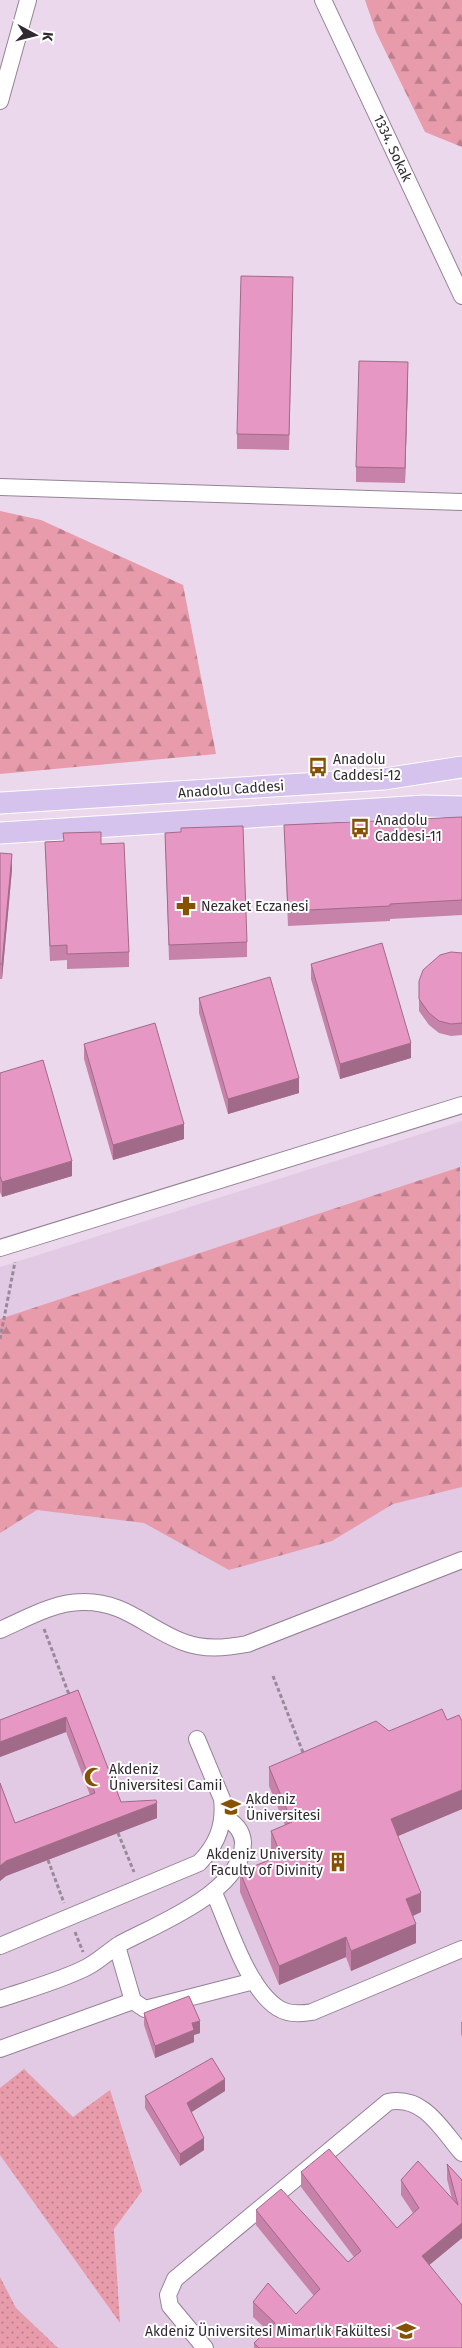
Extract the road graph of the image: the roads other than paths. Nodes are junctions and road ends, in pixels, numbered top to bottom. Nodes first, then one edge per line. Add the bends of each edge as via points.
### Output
1 (28, 0) edge
2 (323, 0) edge
3 (0, 101) edge
4 (462, 296) edge
5 (0, 487) edge
6 (462, 502) edge
7 (462, 768) edge
8 (0, 803) edge
9 (462, 806) edge
10 (0, 833) edge
11 (462, 1105) edge
12 (0, 1248) edge
13 (462, 1560) edge
14 (0, 1630) edge
15 (197, 1739) dead end
16 (223, 1817) junction
17 (214, 1893) junction
18 (0, 1946) edge
19 (117, 1946) junction
20 (462, 1948) edge
21 (254, 1981) junction
22 (0, 1999) edge
23 (133, 2001) junction
24 (0, 2049) edge
25 (462, 2153) edge
26 (205, 2348) edge

1 - 3 street
2 - 4 street, 1334. Sokak
5 - 6 street
7 - 8 main road, Anadolu Caddesi via 384,779
9 - 10 main road
11 - 12 street
13 - 14 street via 233,1647 200,1647 184,1642 124,1610 98,1602 63,1604
15 - 16 street via 222,1799
16 - 17 street via 240,1831 243,1845 234,1872
16 - 18 street via 213,1847 199,1863
17 - 19 street
17 - 21 street
19 - 22 street via 89,1967
19 - 23 street
20 - 21 street via 304,2014 279,2009
21 - 23 street via 146,2008
23 - 24 street
25 - 26 street via 418,2104 399,2100 388,2102 175,2279 168,2295 170,2306

